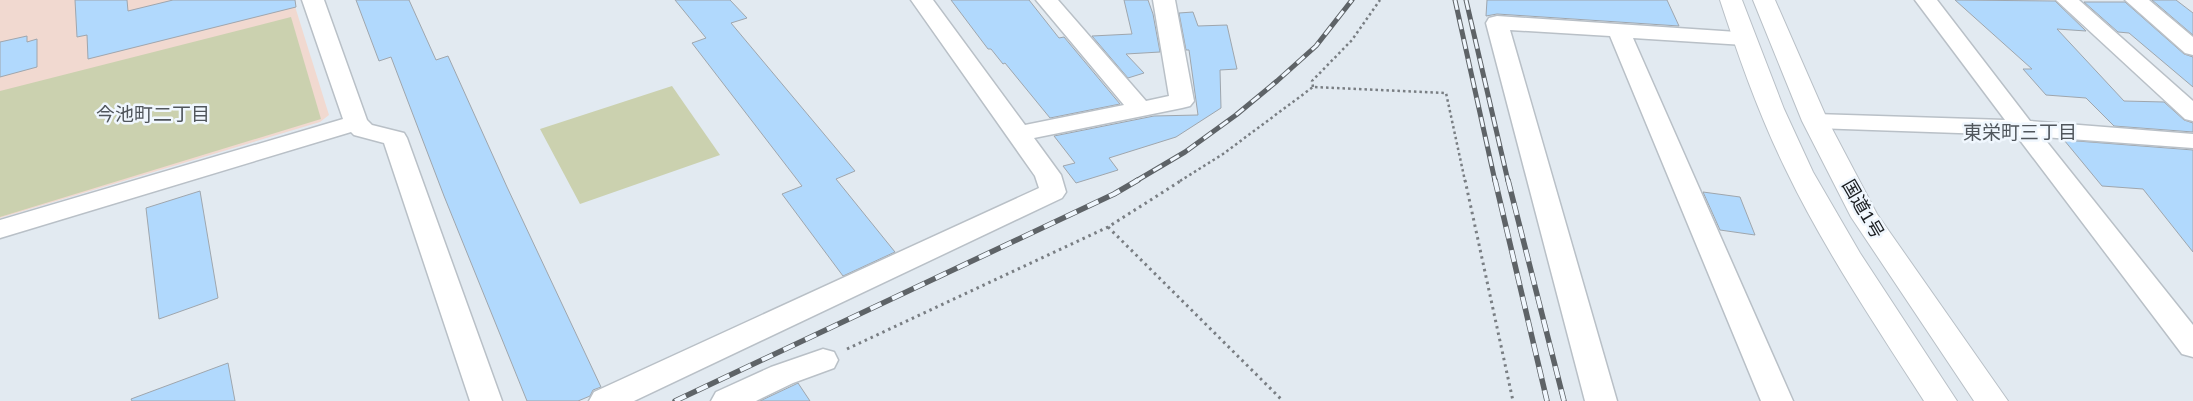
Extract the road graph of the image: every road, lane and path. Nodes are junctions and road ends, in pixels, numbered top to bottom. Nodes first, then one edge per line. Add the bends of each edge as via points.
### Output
1 (313, 0) edge
2 (922, 0) edge
3 (1047, 0) edge
4 (1164, 0) edge
5 (1380, 0) edge
6 (1731, 0) edge
7 (1764, 0) edge
8 (1926, 0) edge
9 (2067, 0) edge
10 (2136, 0) edge
11 (1619, 31) junction
12 (1744, 38) junction
13 (2193, 48) edge
14 (1313, 87) junction
15 (1140, 109) junction
16 (2193, 114) edge
17 (1816, 121) junction
18 (356, 123) junction
19 (2023, 128) junction
20 (1019, 134) junction
21 (2193, 141) edge
22 (1108, 228) junction
23 (0, 229) edge
24 (2193, 346) edge
25 (824, 360) joint
26 (486, 401) edge
27 (605, 401) edge
28 (727, 401) edge
29 (1283, 401) edge
30 (1513, 401) edge
31 (1601, 401) edge
32 (1777, 401) edge
33 (1941, 401) edge
34 (1992, 401) edge

1 - 18 street
2 - 20 street
3 - 15 street
4 - 15 street via 1182,102
5 - 14 path via 1352,40 1312,82
6 - 12 highway, 国道1号
7 - 17 highway, 国道1号
8 - 19 street
9 - 16 street
10 - 13 street
11 - 12 street
11 - 31 street via 1497,23
11 - 32 street
12 - 33 highway, 国道1号 via 1800,172 1880,309
14 - 22 path via 1223,154
14 - 30 path via 1446,94
15 - 20 street
17 - 19 street
17 - 34 highway, 国道1号 via 1865,216
18 - 23 street
18 - 26 street via 363,130 395,138
19 - 21 street
19 - 24 street
20 - 27 street via 1048,175 1052,192
22 - 25 path
22 - 29 path
25 - 28 street via 782,375

